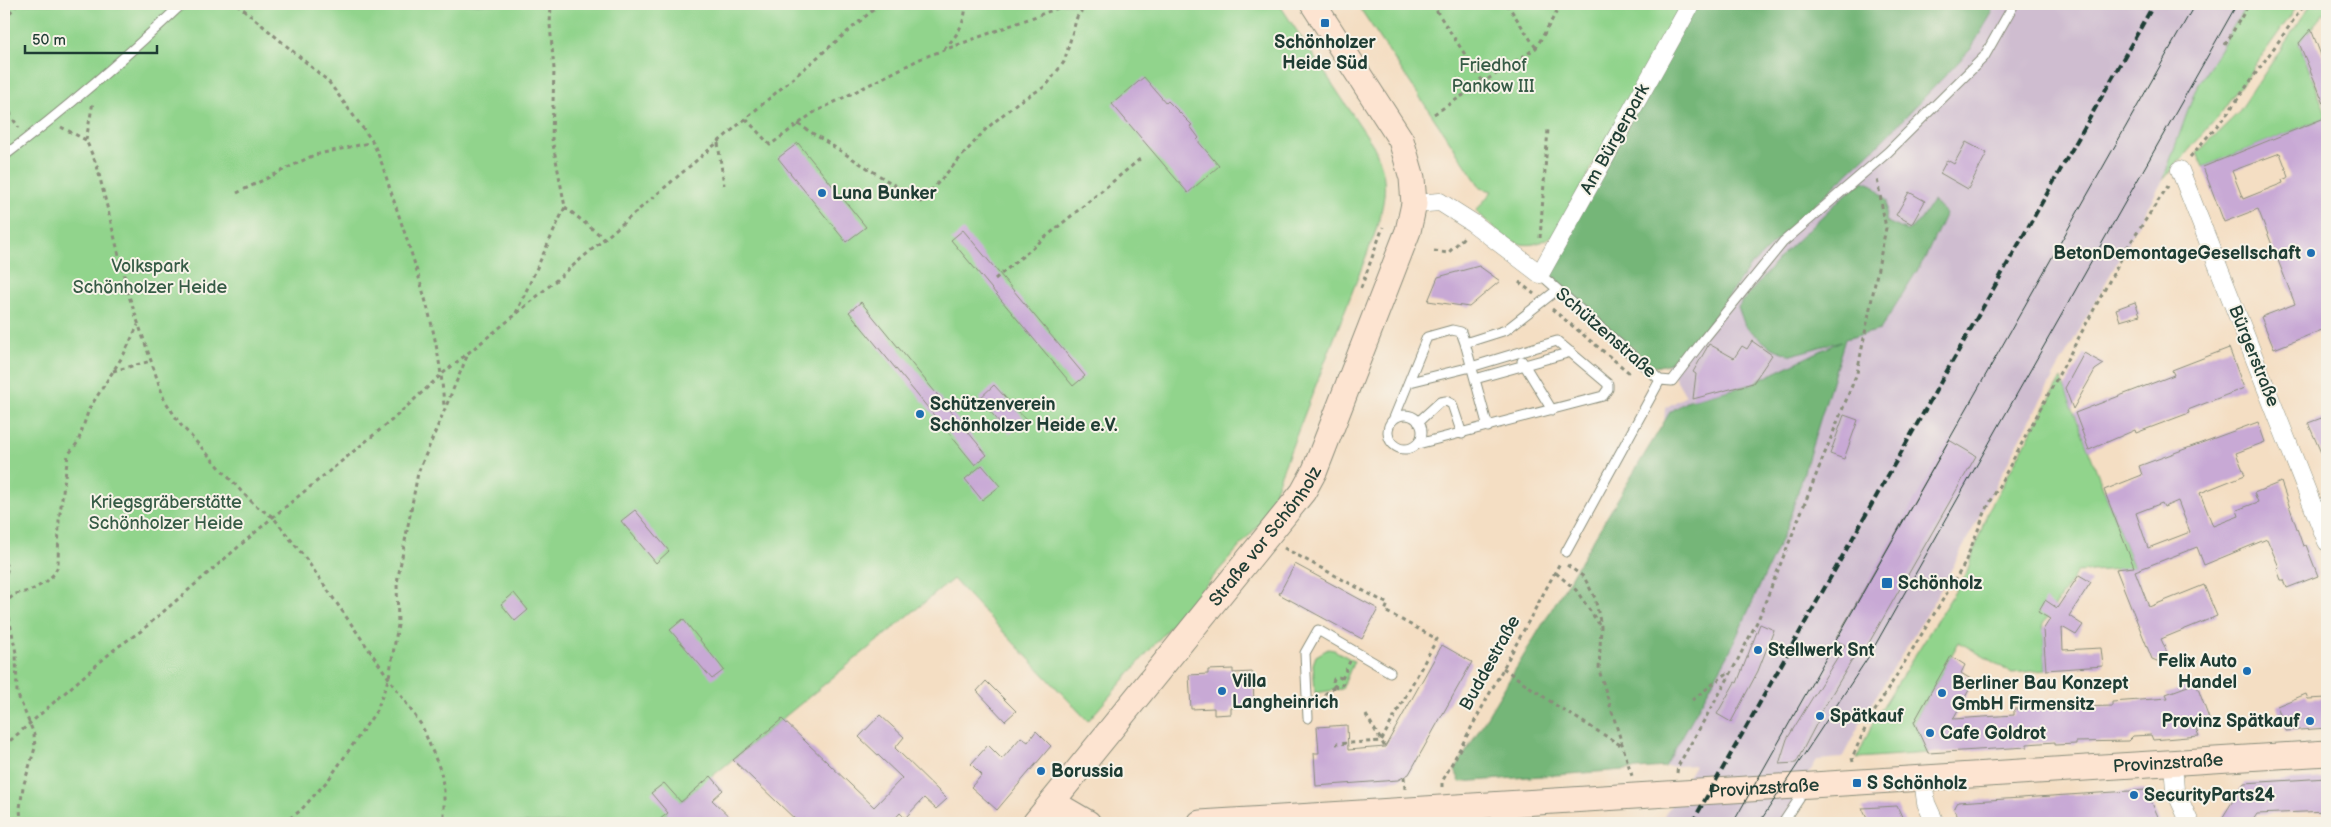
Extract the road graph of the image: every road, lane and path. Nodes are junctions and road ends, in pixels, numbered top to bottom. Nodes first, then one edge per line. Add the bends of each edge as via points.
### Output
1 (18, 4) edge
2 (182, 4) edge
3 (237, 4) edge
4 (551, 4) edge
5 (880, 4) edge
6 (966, 4) edge
7 (1069, 4) edge
8 (1088, 4) edge
9 (1313, 4) edge
10 (1432, 4) edge
11 (1508, 4) edge
12 (1561, 4) edge
13 (1690, 4) edge
14 (2014, 4) edge
15 (2249, 4) edge
16 (2305, 4) edge
17 (4, 19) edge
18 (2225, 45) dead end
19 (1536, 48) junction
20 (942, 51) junction
21 (4, 81) edge
22 (1483, 82) junction
23 (95, 84) junction
24 (1434, 114) dead end
25 (746, 119) junction
26 (49, 121) junction
27 (798, 124) junction
28 (1548, 129) dead end
29 (26, 139) junction
30 (86, 140) junction
31 (373, 142) junction
32 (718, 142) junction
33 (4, 156) edge
34 (1140, 158) dead end
35 (1874, 165) junction
36 (2180, 170) junction
37 (724, 185) dead end
38 (237, 193) dead end
39 (1414, 204) junction
40 (565, 207) junction
41 (1383, 227) dead end
42 (1464, 237) dead end
43 (605, 239) junction
44 (1434, 251) dead end
45 (1540, 274) junction
46 (995, 279) dead end
47 (1360, 290) dead end
48 (1529, 290) dead end
49 (1557, 290) junction
50 (1542, 300) junction
51 (514, 316) junction
52 (138, 325) junction
53 (1465, 343) junction
54 (1571, 352) junction
55 (468, 353) junction
56 (1517, 354) junction
57 (151, 361) junction
58 (1524, 365) junction
59 (1471, 367) junction
60 (112, 371) junction
61 (442, 374) junction
62 (1475, 379) junction
63 (1660, 380) junction
64 (1410, 382) junction
65 (1652, 395) junction
66 (1552, 410) junction
67 (444, 411) junction
68 (1394, 418) junction
69 (1418, 422) junction
70 (1488, 427) junction
71 (1462, 434) junction
72 (1418, 444) junction
73 (273, 517) junction
74 (2327, 542) edge
75 (1284, 548) dead end
76 (1566, 552) joint
77 (1561, 562) junction
78 (4, 563) edge
79 (1556, 573) junction
80 (4, 582) edge
81 (9, 598) junction
82 (1601, 626) junction
83 (1503, 668) junction
84 (1733, 669) junction
85 (1390, 672) dead end
86 (389, 677) junction
87 (1335, 686) dead end
88 (1692, 700) dead end
89 (1321, 708) dead end
90 (1366, 715) dead end
91 (1308, 718) dead end
92 (30, 722) junction
93 (1381, 741) junction
94 (1336, 744) dead end
95 (4, 746) edge
96 (1623, 746) junction
97 (1385, 747) dead end
98 (2327, 753) edge
99 (1852, 758) dead end
100 (2173, 764) junction
101 (1677, 772) dead end
102 (1404, 777) dead end
103 (1633, 777) dead end
104 (1923, 778) junction
105 (1802, 786) junction
106 (1442, 788) dead end
107 (1405, 789) dead end
108 (1043, 817) edge
109 (1637, 817) dead end
110 (285, 822) edge
111 (21, 823) edge
112 (293, 823) edge
113 (444, 823) edge
114 (1088, 823) edge
115 (1200, 823) edge
116 (1636, 823) edge
117 (1784, 823) edge
118 (1935, 823) edge
119 (2190, 823) edge

1 - 17 path
2 - 23 lane
3 - 31 path via 328,81
4 - 40 path via 554,70 552,139
5 - 25 path
6 - 20 path via 965,18 957,35
7 - 20 path
8 - 27 path via 1077,17 1064,62 1046,86 1018,102 986,128 921,202
9 - 39 main road, Straße vor Schönholz via 1401,140 1412,178
10 - 22 path
11 - 19 path
12 - 19 path
13 - 45 street, Am Bürgerpark
14 - 35 lane via 1984,57
15 - 18 path
16 - 36 path via 2227,114
19 - 22 path
20 - 27 path via 813,113
21 - 29 path via 11,116
22 - 24 path
23 - 26 lane
23 - 30 path
25 - 27 path via 770,144
25 - 32 path
26 - 29 lane
26 - 30 path
28 - 45 path via 1540,221
29 - 33 lane
30 - 52 path via 105,192
31 - 38 path via 314,155
31 - 61 path via 434,328
32 - 37 path
32 - 43 path
34 - 46 path
35 - 63 lane via 1783,242 1672,381
35 - 84 path via 1886,228 1858,373 1758,620
36 - 74 street, Bürgerstraße
36 - 99 path via 2127,248 1986,510 1964,565 1868,722
39 - 45 street, Schützenstraße via 1440,202 1474,223
39 - 108 main road, Straße vor Schönholz via 1408,231 1315,470 1303,492
40 - 43 path
40 - 51 path
41 - 47 path
42 - 44 path via 1448,254
43 - 51 path
45 - 49 lane, Schützenstraße
48 - 50 path
49 - 50 lane
49 - 63 lane, Schützenstraße
50 - 53 lane via 1506,330
50 - 65 path
51 - 55 path
52 - 57 path
52 - 60 path
53 - 59 lane
53 - 64 lane via 1461,332 1452,330 1428,337
54 - 56 lane via 1557,341
54 - 58 lane
54 - 66 lane via 1605,379 1608,389 1604,396
55 - 61 path
55 - 67 path
56 - 58 lane
56 - 59 lane
57 - 60 path
57 - 73 path via 164,399 180,424 256,506
58 - 62 lane
58 - 66 lane
59 - 62 lane
59 - 64 lane
60 - 81 path via 89,409 78,442 68,454 59,520 58,566 46,582
61 - 67 path
61 - 73 path via 392,420
62 - 70 lane
63 - 65 lane, Schützenstraße
64 - 68 lane
65 - 76 lane, Schützenstraße
66 - 70 lane
67 - 86 path via 418,473 397,583 398,626
68 - 69 lane via 1410,416
68 - 72 lane via 1388,428 1392,444 1408,450
69 - 71 lane via 1440,402 1446,401 1452,404
69 - 72 lane via 1422,436
70 - 71 lane
71 - 72 lane
73 - 86 path
73 - 92 path
75 - 93 path via 1388,604 1385,611 1437,639
76 - 77 path, Buddestraße
77 - 79 path, Buddestraße
77 - 82 path via 1584,577 1595,598
78 - 80 path via 8,567
79 - 82 path via 1576,590
79 - 83 path, Buddestraße
80 - 81 path
81 - 92 path via 6,602 16,654 17,693
82 - 96 path via 1599,670
83 - 96 path
83 - 106 path, Buddestraße via 1443,779
84 - 88 path
84 - 101 path
85 - 91 lane via 1318,630 1305,653
86 - 110 path via 377,710 328,779
86 - 113 path via 422,726 435,755 444,791
87 - 89 path via 1325,694
90 - 93 path
92 - 95 path
92 - 111 path via 35,748 23,787
93 - 94 path
93 - 97 path
96 - 103 path
98 - 100 main road, Provinzstraße
100 - 104 main road, Provinzstraße
100 - 119 street via 2175,790
102 - 107 path
104 - 105 main road, Provinzstraße
104 - 118 street via 1926,803
105 - 115 main road, Provinzstraße
105 - 117 lane via 1799,799
108 - 114 main road
109 - 116 path
110 - 112 path

